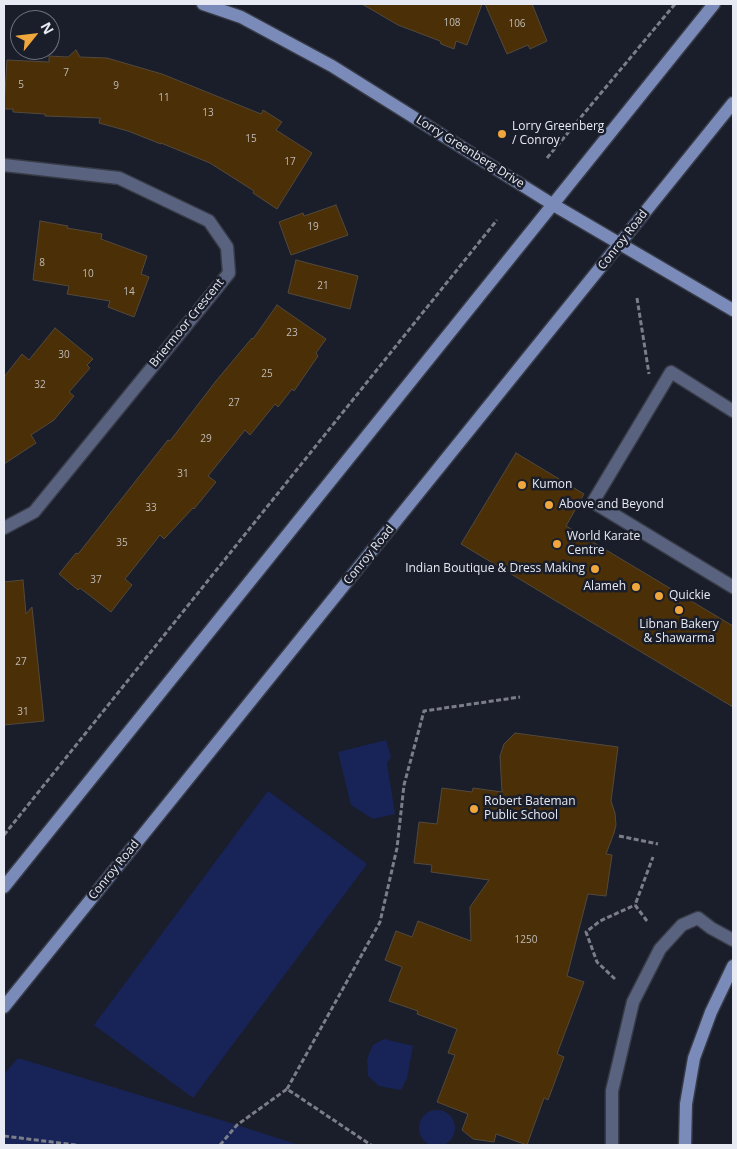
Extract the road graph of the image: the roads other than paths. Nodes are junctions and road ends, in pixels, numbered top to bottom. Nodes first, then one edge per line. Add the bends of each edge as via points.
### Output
1 (203, 4) edge
2 (714, 4) edge
3 (733, 103) edge
4 (4, 165) edge
5 (552, 204) junction
6 (620, 244) junction
7 (733, 310) edge
8 (733, 411) edge
9 (4, 528) edge
10 (733, 587) edge
11 (4, 887) edge
12 (733, 940) edge
13 (733, 966) edge
14 (4, 1007) edge
15 (612, 1145) edge
16 (685, 1145) edge

1 - 5 main road, Lorry Greenberg Drive via 241,17 332,66
2 - 5 main road
3 - 6 main road, Conroy Road
4 - 9 street, Briermoor Crescent via 119,178 209,221 227,248 229,273 34,512
5 - 6 main road, Lorry Greenberg Drive
5 - 11 main road
6 - 7 main road, Lorry Greenberg Drive
6 - 14 main road, Conroy Road
8 - 10 street via 671,372 593,502
12 - 15 street via 698,918 682,925 660,949 633,1002 612,1091
13 - 16 main road via 694,1058 686,1104

